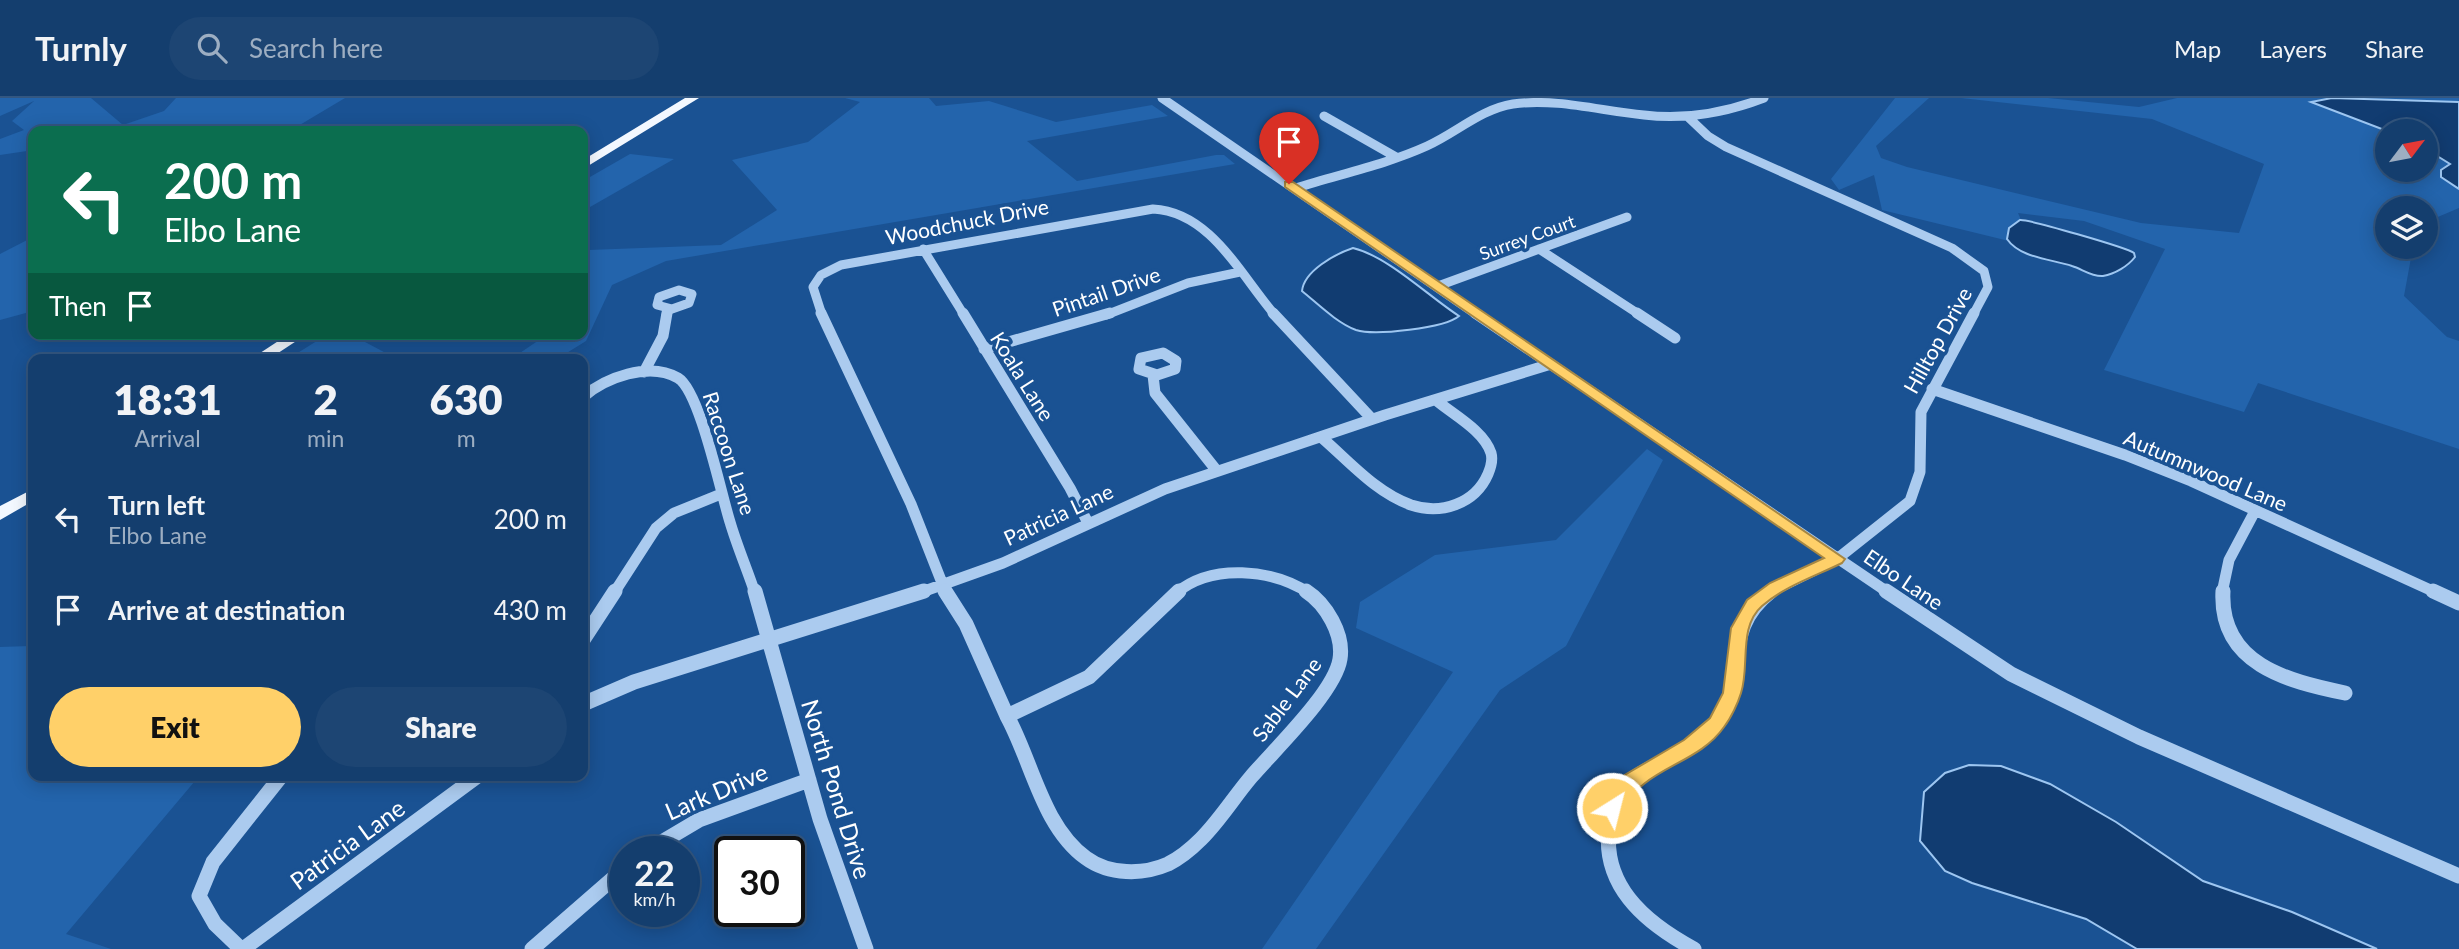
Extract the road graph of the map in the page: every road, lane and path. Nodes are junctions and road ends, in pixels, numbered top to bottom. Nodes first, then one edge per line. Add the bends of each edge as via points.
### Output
1 (693, 98) edge
2 (1162, 98) edge
3 (1764, 98) edge
4 (1526, 100) edge
5 (1324, 116) dead end
6 (1688, 117) junction
7 (1396, 157) junction
8 (588, 162) edge
9 (1296, 188) junction
10 (1627, 217) dead end
11 (923, 249) junction
12 (1539, 249) junction
13 (1240, 272) junction
14 (1438, 286) junction
15 (670, 309) dead end
16 (1675, 338) dead end
17 (290, 340) edge
18 (984, 349) junction
19 (266, 354) edge
20 (1551, 364) junction
21 (644, 372) junction
22 (1153, 375) dead end
23 (1932, 389) junction
24 (588, 393) edge
25 (1437, 401) junction
26 (1372, 419) junction
27 (1321, 436) junction
28 (1217, 471) junction
29 (721, 495) junction
30 (28, 497) edge
31 (2255, 510) junction
32 (0, 514) edge
33 (1088, 523) junction
34 (1837, 559) junction
35 (941, 585) junction
36 (2459, 603) edge
37 (588, 632) edge
38 (768, 640) junction
39 (2345, 693) dead end
40 (588, 702) edge
41 (1007, 716) junction
42 (809, 780) junction
43 (277, 781) edge
44 (471, 781) edge
45 (672, 836) edge
46 (2459, 876) edge
47 (609, 883) edge
48 (242, 949) edge
49 (532, 949) edge
50 (866, 949) edge
51 (1694, 949) edge

1 - 8 main road
2 - 9 street, Elbo Lane
3 - 6 street
4 - 6 street
4 - 7 street via 1483,113 1435,142
5 - 7 street
6 - 23 street, Hilltop Drive via 1726,147 1945,244 1984,271 1988,280 1985,295
7 - 9 street
9 - 14 street, Elbo Lane
10 - 12 street, Surrey Court
11 - 13 street, Woodchuck Drive via 1156,209 1194,223 1221,246
11 - 18 street, Koala Lane
11 - 35 street, Woodchuck Drive via 840,266 821,275 813,287 817,306 911,504
12 - 14 street, Surrey Court
12 - 16 street
13 - 18 street, Pintail Drive via 1188,283 1098,318
13 - 26 street, Woodchuck Drive
14 - 20 street, Elbo Lane
15 - 21 street
17 - 19 main road
18 - 33 street, Koala Lane
20 - 25 street, Patricia Lane
20 - 34 street, Elbo Lane
21 - 24 street, Raccoon Lane via 607,380
21 - 29 street, Raccoon Lane via 678,378 689,390
22 - 28 street via 1155,393
23 - 31 street, Autumnwood Lane via 2146,463
23 - 34 street, Hilltop Drive via 1921,412 1920,472 1910,501
25 - 26 street, Patricia Lane
25 - 27 street via 1485,441 1492,455 1482,486 1455,506 1426,508 1399,500
26 - 27 street, Patricia Lane
27 - 28 street, Patricia Lane
28 - 33 street, Patricia Lane
29 - 37 street via 674,513 656,528
29 - 38 street, Raccoon Lane
30 - 32 main road
31 - 36 street, Autumnwood Lane
31 - 39 street via 2238,537 2223,581 2221,612 2231,636 2253,659 2287,679
33 - 35 street, Patricia Lane via 1021,556
34 - 46 street, Elbo Lane via 1975,651 2052,695
34 - 51 street, Hilltop Drive via 1776,587 1754,604 1738,636 1732,693 1717,723 1691,745 1630,781 1612,808 1608,860 1627,897 1661,931
35 - 38 street, Patricia Lane
35 - 41 street, Sable Lane via 965,624
38 - 40 street, Patricia Lane via 634,682
38 - 42 street, North Pond Drive
41 - 41 street, Sable Lane via 1053,815 1073,846 1106,868 1149,871 1168,864 1198,840 1331,678 1342,654 1334,618 1307,591 1268,575 1223,574 1168,598 1089,677
42 - 45 street, Lark Drive via 699,820
42 - 50 street, North Pond Drive
43 - 48 street via 213,862 199,896 215,924
44 - 48 street, Patricia Lane
47 - 49 street

